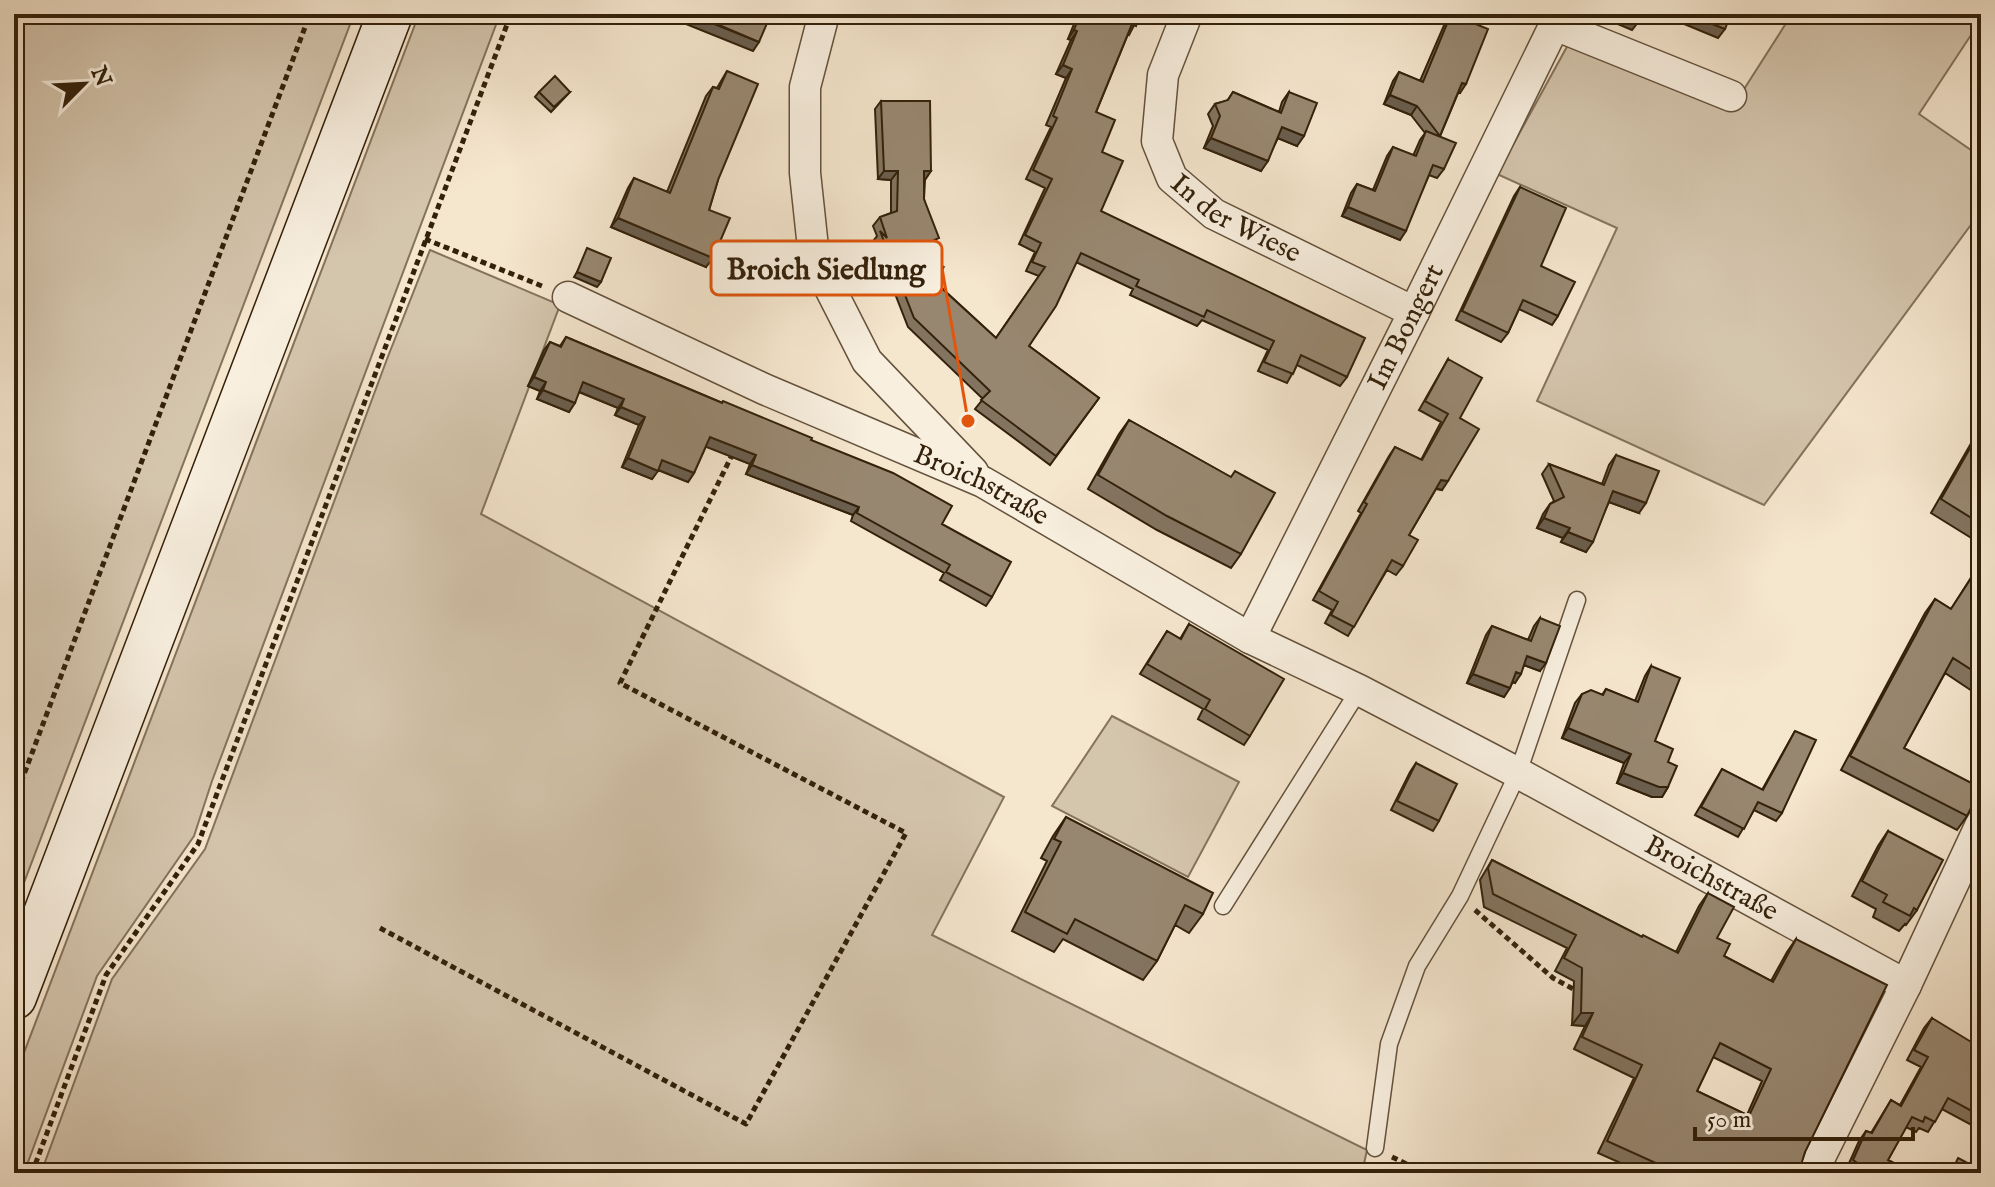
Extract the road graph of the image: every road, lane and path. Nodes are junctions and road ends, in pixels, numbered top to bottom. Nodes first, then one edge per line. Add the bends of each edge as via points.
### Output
1 (310, 14) edge
2 (390, 14) edge
3 (511, 14) edge
4 (824, 14) edge
5 (1187, 14) edge
6 (1558, 20) edge
7 (1731, 96) dead end
8 (425, 239) junction
9 (568, 297) joint
10 (1414, 312) junction
11 (737, 444) edge
12 (983, 482) junction
13 (1577, 600) dead end
14 (1250, 638) junction
15 (1359, 690) junction
16 (1518, 773) junction
17 (14, 801) edge
18 (1981, 824) edge
19 (1460, 896) junction
20 (1223, 906) dead end
21 (380, 928) dead end
22 (1906, 985) junction
23 (1580, 993) edge
24 (14, 997) edge
25 (1375, 1148) joint
26 (32, 1173) edge
27 (1425, 1173) edge
28 (1812, 1173) edge

1 - 17 path
2 - 24 main road
3 - 8 path
4 - 12 street via 805,87 805,173 814,257 867,361
5 - 10 street, In der Wiese via 1163,75 1157,141 1172,178 1214,214
6 - 7 street
6 - 10 street, Im Bongert
8 - 9 path
8 - 26 path via 198,844 106,975
9 - 12 street, Broichstraße via 764,389
10 - 14 street, Im Bongert
11 - 21 path via 620,683 906,833 746,1124
12 - 14 street, Broichstraße
13 - 16 lane
14 - 15 street, Broichstraße
15 - 16 street, Broichstraße
15 - 20 lane
16 - 19 lane
16 - 22 street, Broichstraße
18 - 22 street
19 - 23 path via 1553,978
19 - 25 lane via 1417,966 1389,1044
22 - 28 street
25 - 27 path

